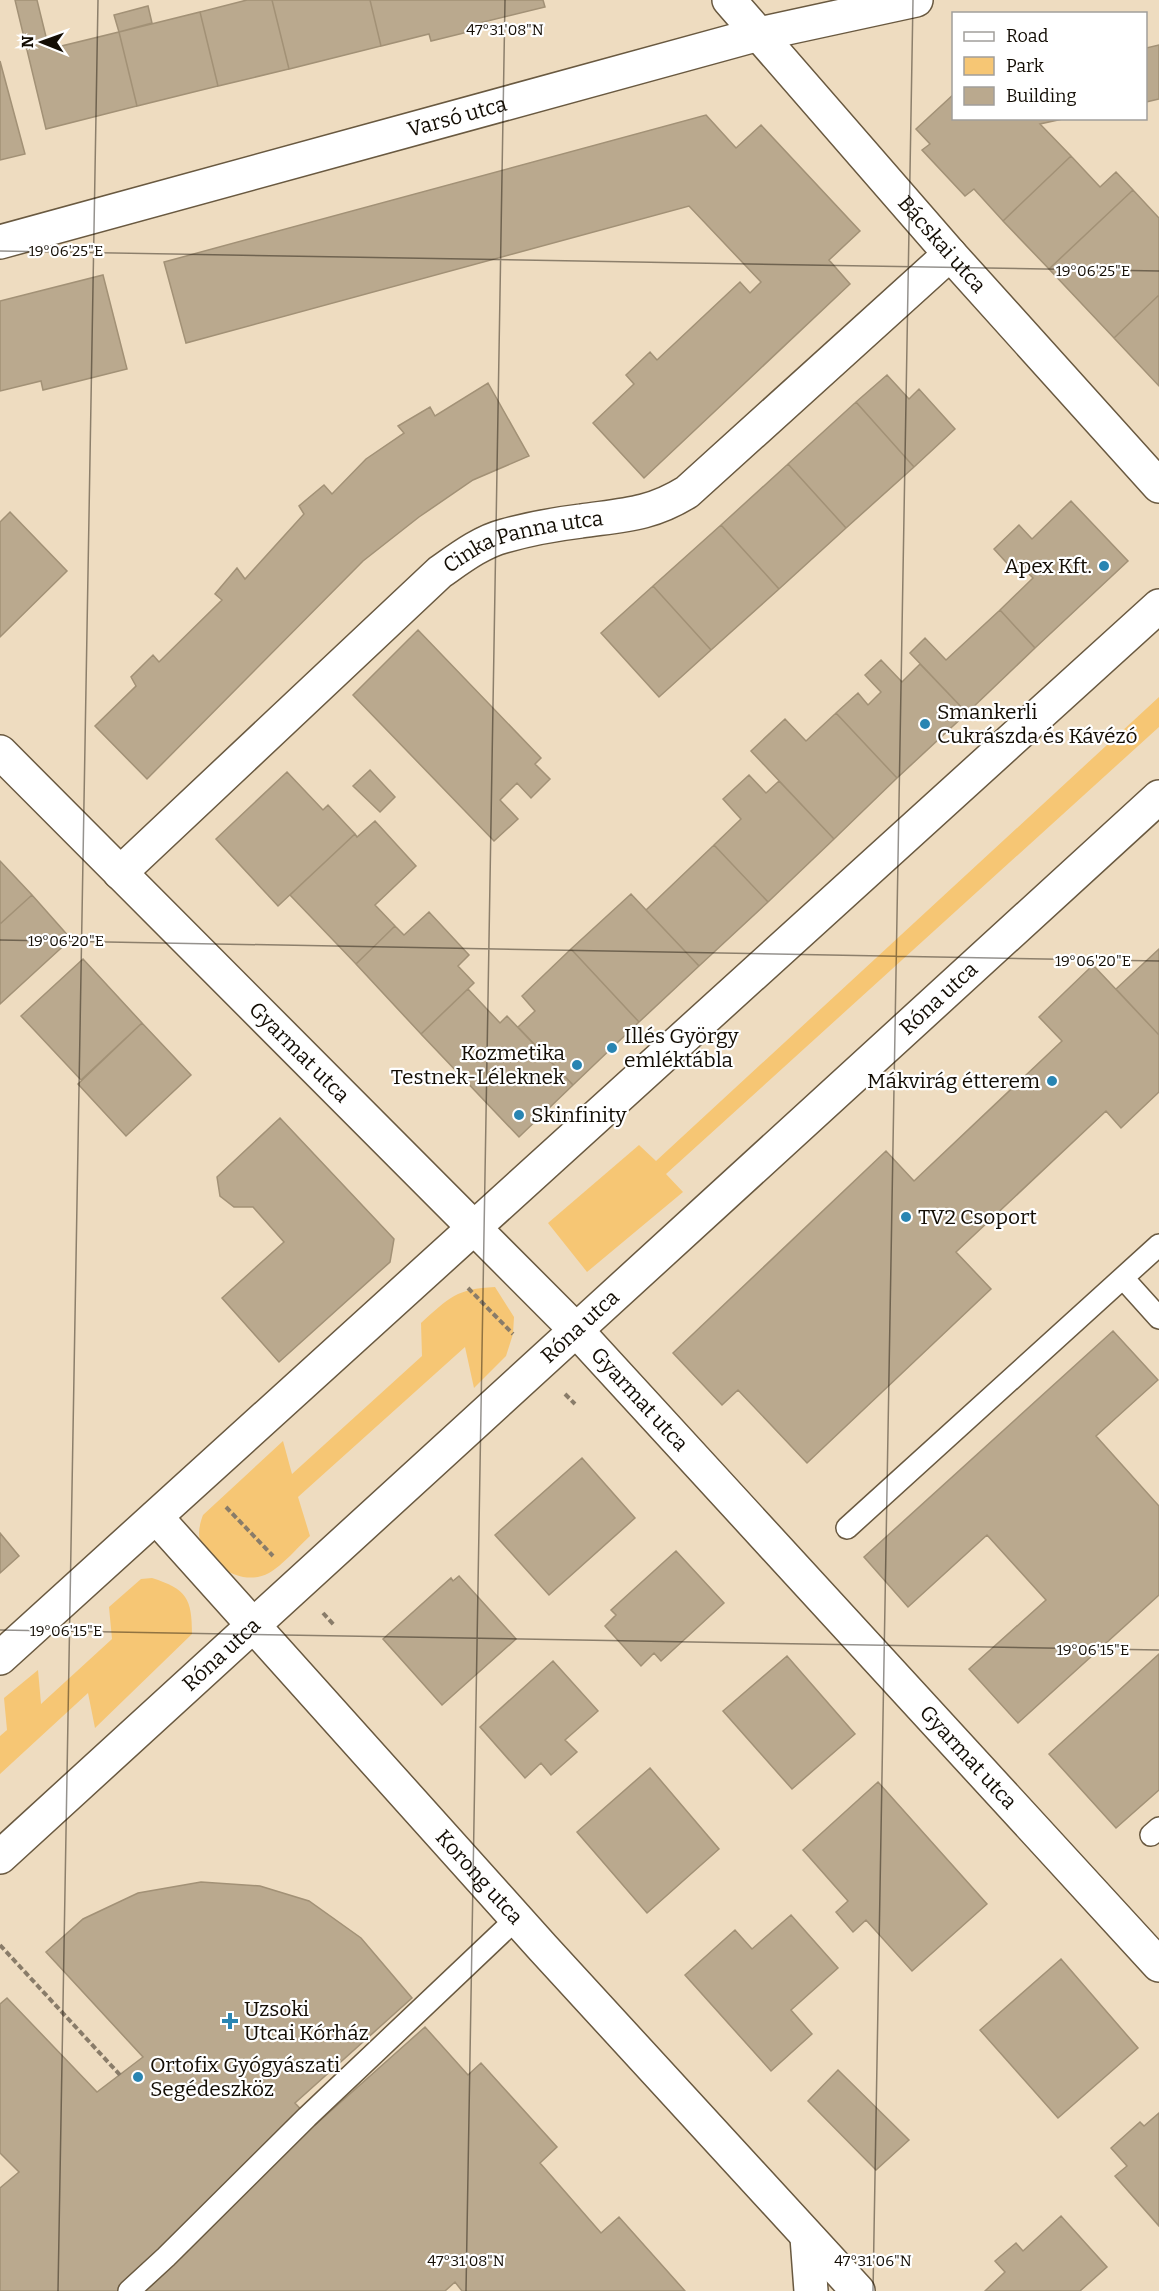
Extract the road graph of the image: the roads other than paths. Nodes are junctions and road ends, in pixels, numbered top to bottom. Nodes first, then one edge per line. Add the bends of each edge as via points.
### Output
1 (729, 0) edge
2 (916, 0) edge
3 (759, 34) junction
4 (0, 242) edge
5 (950, 254) junction
6 (1159, 486) edge
7 (1159, 606) edge
8 (0, 752) edge
9 (1159, 797) edge
10 (120, 873) junction
11 (474, 1228) junction
12 (1159, 1245) edge
13 (1123, 1278) junction
14 (1159, 1318) edge
15 (576, 1330) junction
16 (156, 1517) junction
17 (847, 1528) dead end
18 (252, 1626) junction
19 (0, 1658) edge
20 (0, 1857) edge
21 (517, 1918) junction
22 (1159, 1965) edge
23 (807, 2237) junction
24 (129, 2291) edge
25 (811, 2291) edge
26 (858, 2291) edge

1 - 3 street, Bácskai utca
2 - 3 street, Varsó utca
3 - 4 street, Varsó utca
3 - 5 street, Bácskai utca
5 - 6 street, Bácskai utca
5 - 10 street, Cinka Panna utca via 687,492 666,505 642,512 502,536 473,549 440,572
7 - 11 street
8 - 10 street, Gyarmat utca
9 - 15 street, Róna utca
10 - 11 street, Gyarmat utca
11 - 15 street, Gyarmat utca
11 - 16 street
12 - 13 lane
13 - 14 lane
13 - 17 lane
15 - 18 street, Róna utca
15 - 22 street, Gyarmat utca
16 - 18 street, Korong utca
16 - 19 street
18 - 20 street, Róna utca
18 - 21 street, Korong utca
21 - 23 street, Korong utca
21 - 24 lane
23 - 25 street
23 - 26 street, Korong utca

